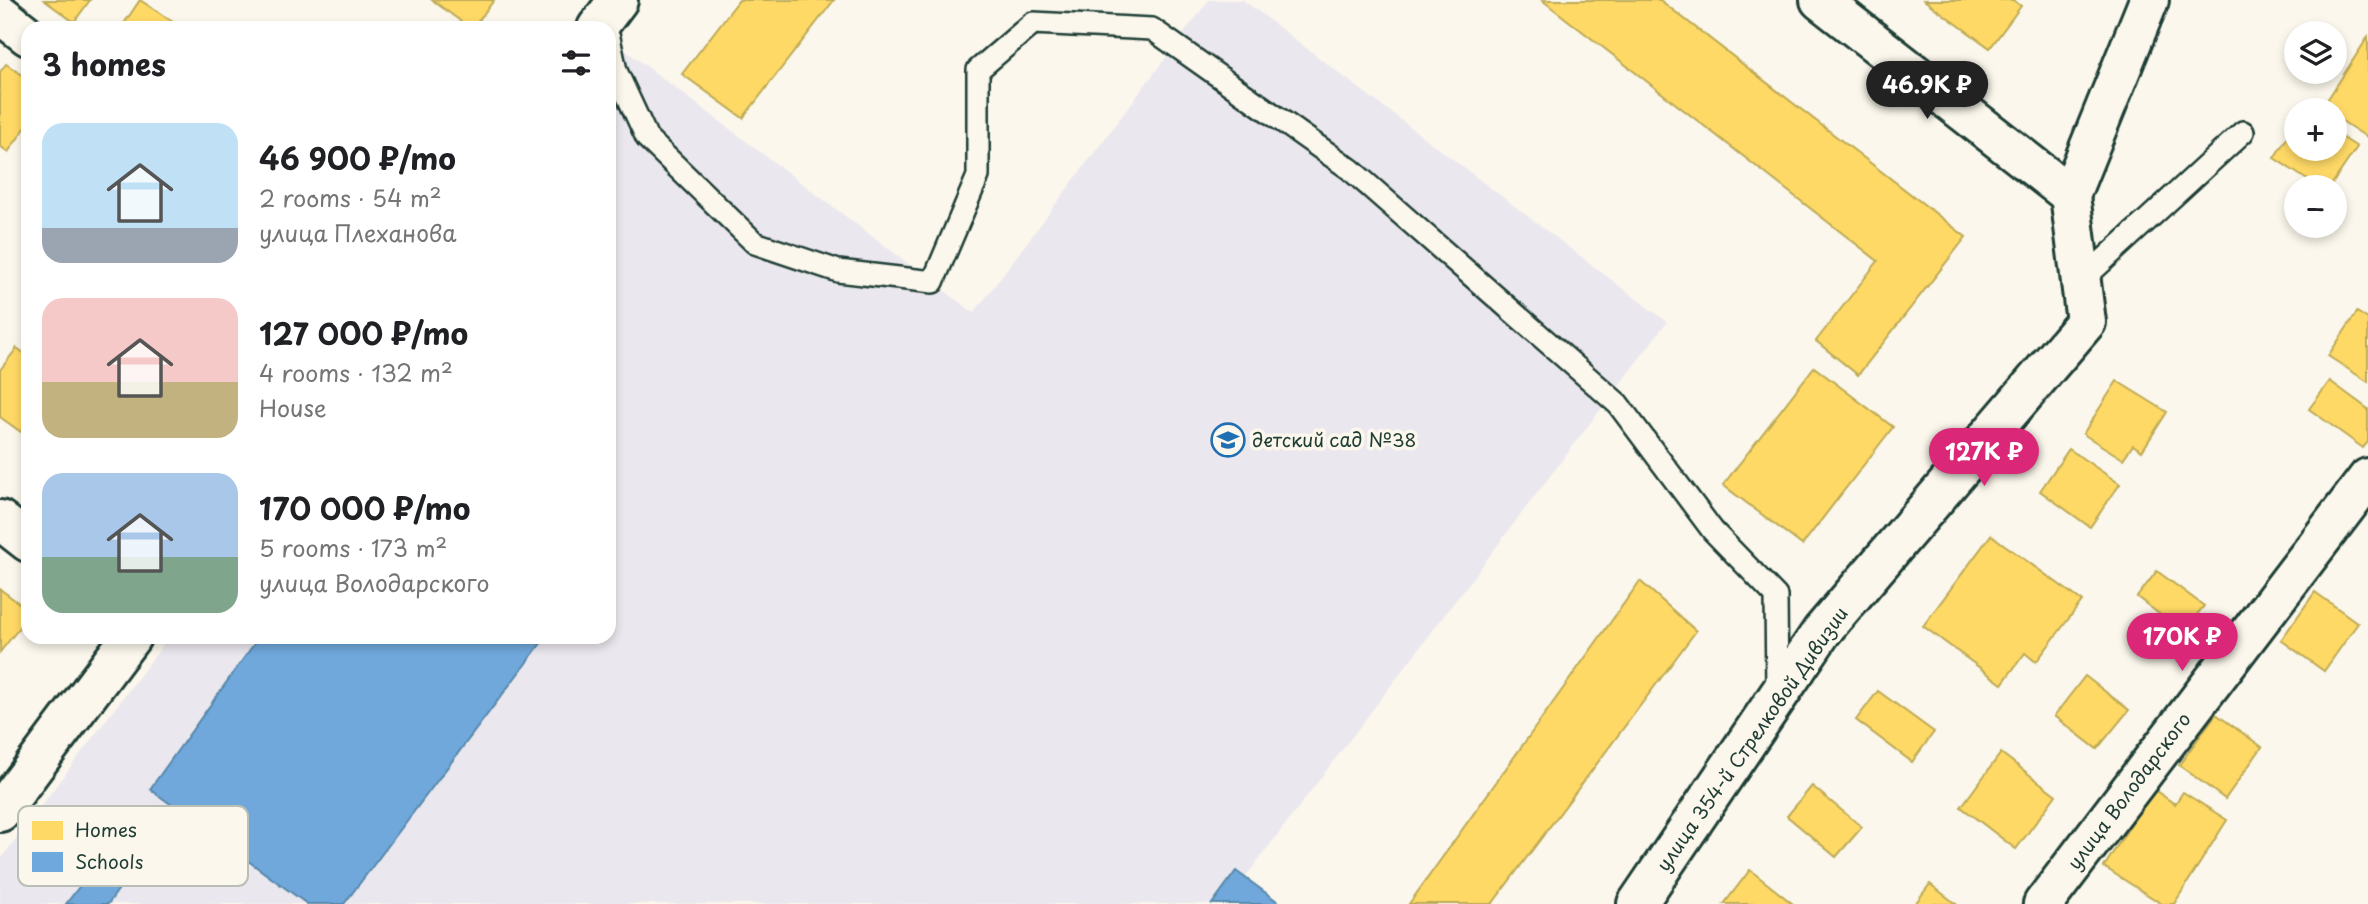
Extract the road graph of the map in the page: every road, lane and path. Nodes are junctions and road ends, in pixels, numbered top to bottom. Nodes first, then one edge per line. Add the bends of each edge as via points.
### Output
1 (1820, 0) edge
2 (2149, 0) edge
3 (0, 14) edge
4 (21, 30) edge
5 (616, 73) edge
6 (2243, 132) dead end
7 (2070, 195) junction
8 (2081, 281) junction
9 (2368, 478) edge
10 (0, 520) edge
11 (21, 536) edge
12 (126, 644) edge
13 (1777, 698) junction
14 (0, 812) edge
15 (1637, 904) edge
16 (2043, 904) edge

1 - 7 street
2 - 7 street, улица 354-й Стрелковой Дивизии
3 - 4 street
5 - 13 lane via 648,138 755,243 838,271 933,282 978,176 978,69 1033,23 1152,29 1350,169 1618,404 1713,531 1776,596
6 - 8 lane
7 - 8 street, улица 354-й Стрелковой Дивизии
8 - 13 street, улица 354-й Стрелковой Дивизии via 2086,322 1822,631
9 - 16 street, улица Володарского
10 - 11 street
12 - 14 street
13 - 15 street, улица 354-й Стрелковой Дивизии

